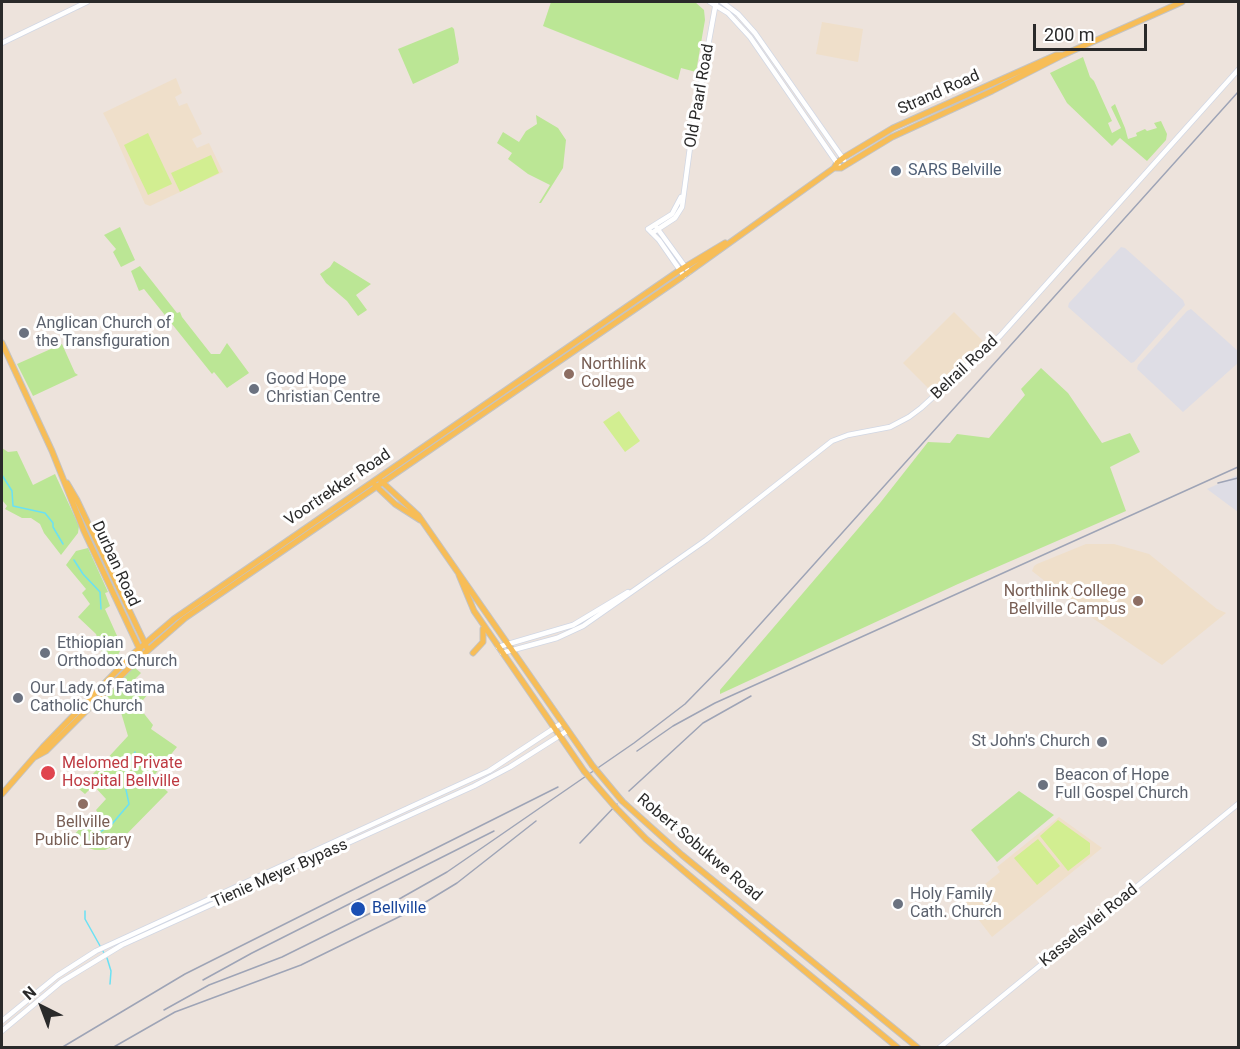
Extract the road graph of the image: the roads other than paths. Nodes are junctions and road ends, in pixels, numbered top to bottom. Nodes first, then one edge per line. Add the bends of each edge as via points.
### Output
1 (87, 2) edge
2 (714, 2) edge
3 (722, 2) edge
4 (1182, 2) edge
5 (2, 43) edge
6 (1063, 54) junction
7 (1239, 70) edge
8 (783, 73) junction
9 (1024, 75) junction
10 (1004, 78) junction
11 (788, 93) junction
12 (920, 124) junction
13 (893, 128) junction
14 (843, 158) junction
15 (847, 164) junction
16 (837, 166) junction
17 (683, 191) junction
18 (681, 211) junction
19 (664, 220) junction
20 (656, 228) junction
21 (685, 271) junction
22 (602, 333) junction
23 (581, 339) junction
24 (2, 343) edge
25 (66, 482) junction
26 (376, 482) junction
27 (382, 483) junction
28 (420, 520) junction
29 (459, 575) junction
30 (633, 590) junction
31 (481, 621) junction
32 (144, 643) junction
33 (507, 644) junction
34 (498, 647) junction
35 (139, 648) junction
36 (148, 650) junction
37 (512, 651) junction
38 (473, 653) dead end
39 (502, 653) junction
40 (142, 655) junction
41 (562, 723) junction
42 (554, 728) junction
43 (567, 730) junction
44 (559, 736) junction
45 (35, 757) junction
46 (2, 794) edge
47 (1239, 804) edge
48 (157, 926) junction
49 (2, 1022) edge
50 (2, 1031) edge
51 (898, 1047) edge
52 (918, 1047) edge
53 (939, 1047) edge

1 - 5 main road
2 - 11 main road via 750,37
2 - 17 main road, Old Paarl Road
3 - 8 main road via 749,26
4 - 6 main road, Strand Road
6 - 9 main road, Strand Road
6 - 10 main road, Strand Road
7 - 30 main road, Belrail Road via 1000,336 921,408 890,426 832,441 706,540
8 - 11 main road via 790,88
8 - 14 main road
9 - 10 main road
9 - 12 main road, Strand Road
10 - 13 main road, Strand Road
11 - 16 main road
12 - 13 main road via 896,131
12 - 15 main road, Strand Road
13 - 14 main road, Strand Road
14 - 15 main road
14 - 16 main road, Strand Road
15 - 16 main road, Strand Road
16 - 21 main road, Strand Road
17 - 18 main road, Old Paarl Road
17 - 19 main road, Old Paarl Road via 675,210
18 - 19 main road
18 - 20 main road
19 - 20 main road, Old Paarl Road
20 - 21 main road
20 - 21 main road via 650,231
21 - 22 main road, Voortrekker Road
21 - 23 main road, Voortrekker Road
22 - 23 main road
22 - 27 main road, Voortrekker Road
23 - 26 main road, Voortrekker Road
24 - 25 main road, Durban Road
25 - 32 main road, Durban Road
25 - 35 main road, Durban Road via 84,531
26 - 27 main road, Voortrekker Road
26 - 28 main road, Robert Sobukwe Road via 395,504
26 - 32 main road, Voortrekker Road via 192,606
26 - 36 main road, Voortrekker Road
27 - 28 main road, Robert Sobukwe Road
28 - 29 main road, Robert Sobukwe Road
29 - 31 main road, Robert Sobukwe Road
29 - 33 main road, Robert Sobukwe Road
30 - 33 main road, Belrail Road via 573,625
30 - 37 main road, Belrail Road via 568,634
31 - 34 main road, Robert Sobukwe Road
31 - 38 main road via 484,638
32 - 35 main road, Voortrekker Road
32 - 36 main road, Durban Road
33 - 34 main road, Belrail Road
33 - 37 main road, Robert Sobukwe Road
34 - 39 main road, Robert Sobukwe Road
35 - 40 main road, Durban Road
35 - 45 main road, Voortrekker Road
36 - 40 main road, Voortrekker Road
37 - 39 main road, Belrail Road
37 - 41 main road, Robert Sobukwe Road
39 - 42 main road, Robert Sobukwe Road
40 - 45 main road, Voortrekker Road via 46,752
41 - 42 main road, Tienie Meyer Bypass
41 - 43 main road, Robert Sobukwe Road
42 - 44 main road, Robert Sobukwe Road
42 - 48 main road, Tienie Meyer Bypass via 461,785
43 - 44 main road, Tienie Meyer Bypass
43 - 52 main road, Robert Sobukwe Road, bridge via 622,801 663,839
44 - 48 main road, Tienie Meyer Bypass via 474,786
44 - 51 main road, Robert Sobukwe Road, bridge via 584,771 646,838
45 - 46 main road, Voortrekker Road
47 - 53 main road, Kasselsvlei Road
48 - 49 main road, Tienie Meyer Bypass via 96,951 49,982
48 - 50 main road, Tienie Meyer Bypass via 61,982

